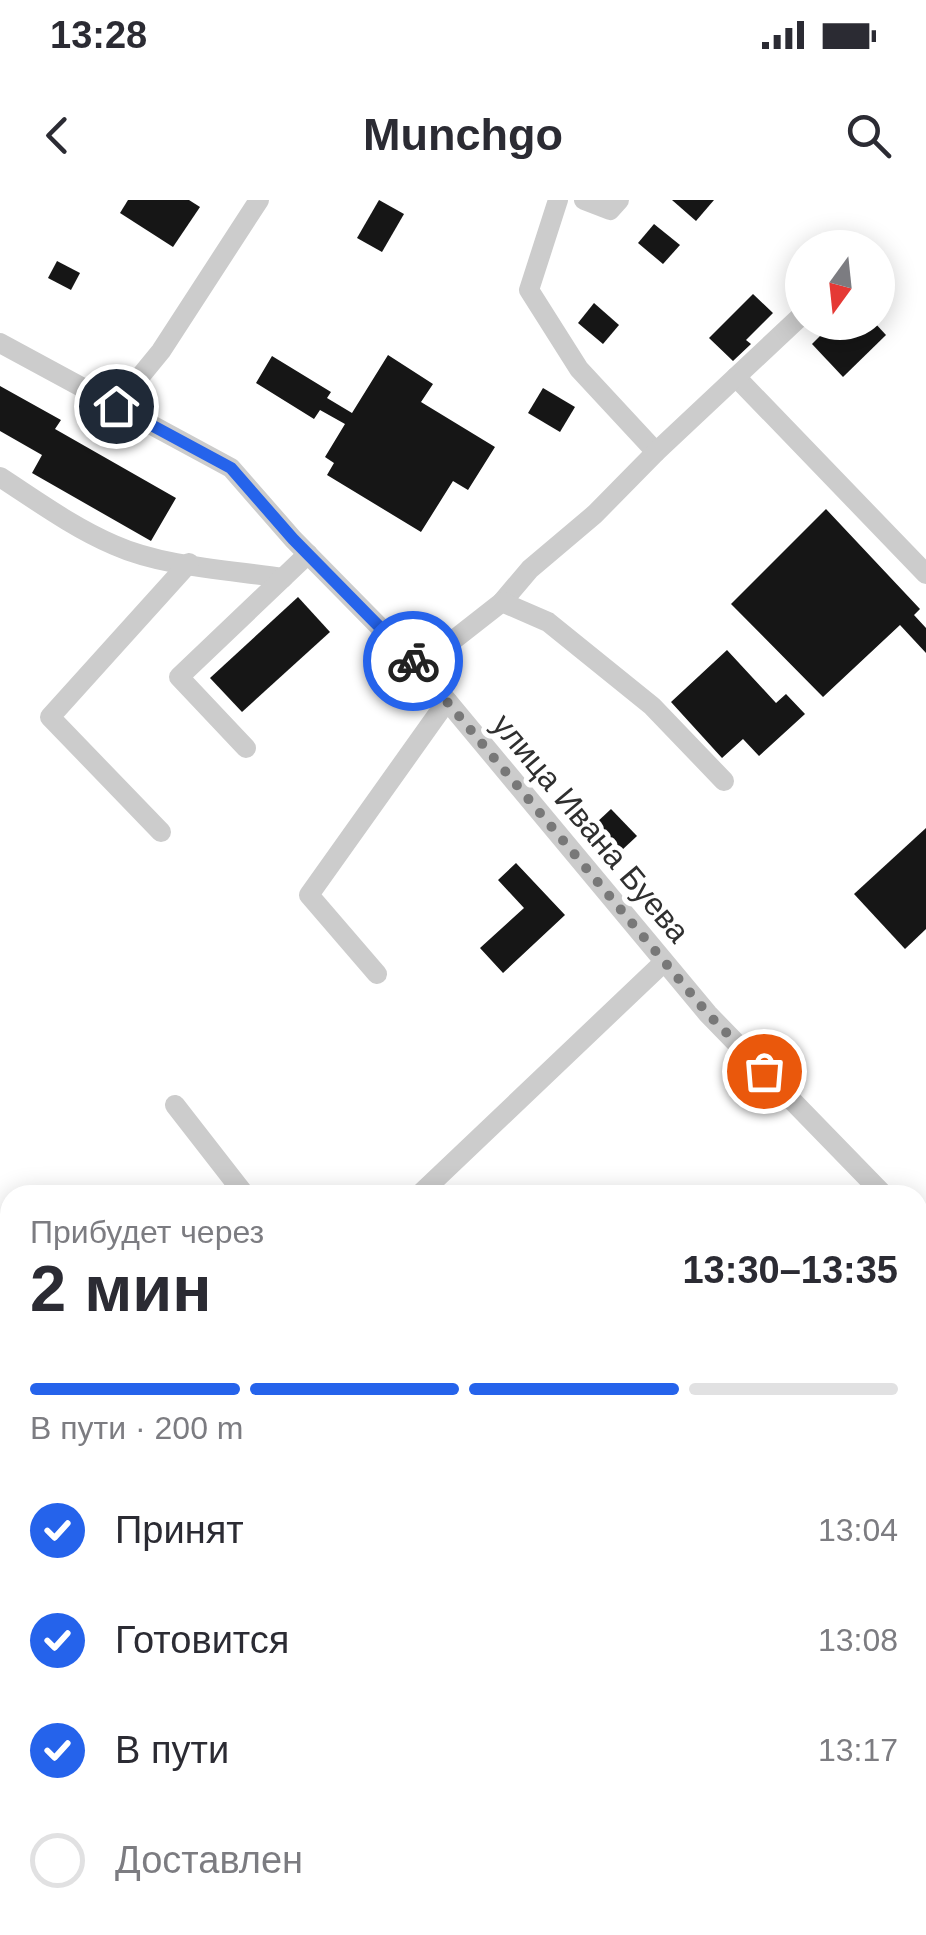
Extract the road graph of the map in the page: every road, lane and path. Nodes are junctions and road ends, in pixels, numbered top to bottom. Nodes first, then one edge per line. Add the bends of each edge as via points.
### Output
1 (259, 200) edge
2 (558, 200) edge
3 (584, 200) edge
4 (614, 205) edge
5 (785, 331) edge
6 (0, 344) edge
7 (736, 377) junction
8 (116, 406) junction
9 (656, 452) junction
10 (0, 477) edge
11 (308, 554) junction
12 (189, 563) junction
13 (926, 574) edge
14 (283, 578) junction
15 (502, 602) junction
16 (419, 667) junction
17 (447, 702) junction
18 (246, 748) dead end
19 (724, 782) dead end
20 (161, 832) dead end
21 (664, 962) junction
22 (377, 974) dead end
23 (175, 1106) dead end
24 (237, 1185) edge
25 (429, 1185) edge
26 (874, 1185) edge

1 - 8 street via 161,351
2 - 9 street via 528,290 579,368
3 - 4 street
5 - 7 street
6 - 8 street, улица Ивана Буева
7 - 9 street
7 - 13 street
8 - 11 street, улица Ивана Буева via 231,468
9 - 15 street
10 - 12 street via 116,546
11 - 14 street
11 - 16 street, улица Ивана Буева
12 - 14 street
12 - 20 street via 50,716
14 - 18 street via 179,677
15 - 16 street
15 - 19 street via 548,622 652,706
16 - 17 street, улица Ивана Буева
17 - 21 street, улица Ивана Буева
17 - 22 street via 309,895
21 - 25 street
21 - 26 street, улица Ивана Буева
23 - 24 street

